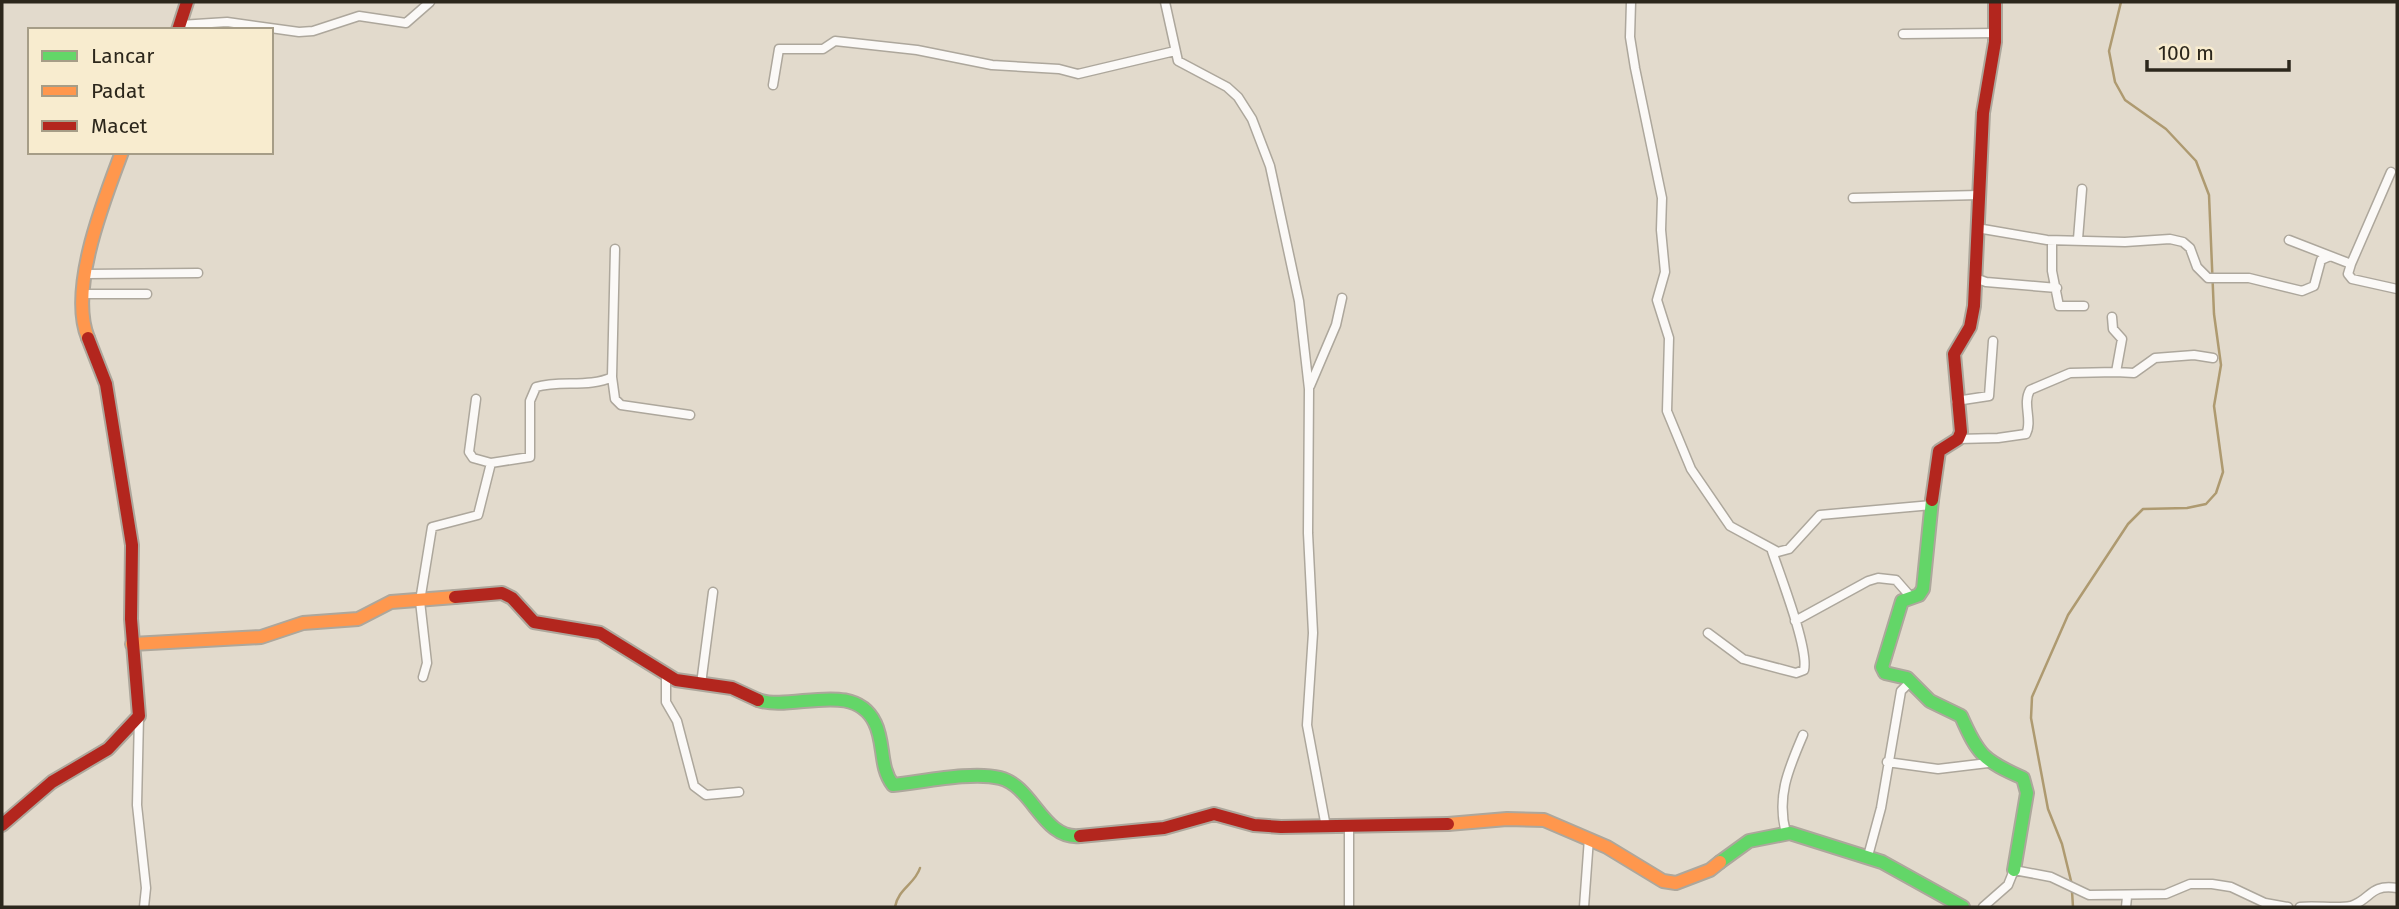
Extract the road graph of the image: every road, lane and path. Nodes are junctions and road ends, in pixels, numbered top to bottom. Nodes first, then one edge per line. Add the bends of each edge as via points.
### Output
1 (187, 2) edge
2 (430, 2) edge
3 (1165, 2) edge
4 (1631, 2) edge
5 (1995, 2) edge
6 (179, 27) edge
7 (1996, 33) junction
8 (1903, 34) dead end
9 (1175, 51) junction
10 (773, 85) dead end
11 (121, 154) edge
12 (2391, 172) dead end
13 (2082, 189) dead end
14 (1979, 195) junction
15 (1853, 198) dead end
16 (1977, 228) junction
17 (2078, 239) junction
18 (2289, 240) dead end
19 (2052, 241) junction
20 (615, 249) dead end
21 (2329, 257) junction
22 (2351, 264) junction
23 (198, 272) dead end
24 (87, 274) junction
25 (1975, 278) junction
26 (2057, 288) junction
27 (2397, 289) edge
28 (85, 294) junction
29 (147, 294) dead end
30 (1342, 298) dead end
31 (2084, 306) dead end
32 (2112, 317) dead end
33 (1993, 341) dead end
34 (2213, 358) dead end
35 (2116, 372) junction
36 (611, 377) junction
37 (1309, 389) junction
38 (476, 399) dead end
39 (1956, 401) junction
40 (690, 415) dead end
41 (1958, 439) junction
42 (491, 463) junction
43 (1933, 505) junction
44 (1772, 551) junction
45 (713, 592) dead end
46 (1910, 596) junction
47 (420, 601) junction
48 (1795, 621) junction
49 (1708, 633) dead end
50 (132, 644) junction
51 (666, 676) junction
52 (423, 677) dead end
53 (1910, 681) junction
54 (701, 684) junction
55 (139, 716) junction
56 (1803, 735) dead end
57 (1887, 762) junction
58 (1988, 763) junction
59 (739, 792) dead end
60 (2, 825) edge
61 (1326, 827) junction
62 (1349, 828) junction
63 (1786, 833) junction
64 (1589, 838) junction
65 (1868, 856) junction
66 (2014, 870) junction
67 (2397, 888) edge
68 (2127, 897) junction
69 (144, 907) edge
70 (1349, 907) edge
71 (1584, 907) edge
72 (1963, 907) edge
73 (1983, 907) edge
74 (2126, 907) edge
75 (2288, 907) edge
76 (2300, 907) edge
77 (2347, 907) edge

1 - 6 street
2 - 6 street via 406,23 359,16 306,32 227,22
3 - 9 street
4 - 44 street via 1634,58 1662,198 1665,272 1657,300 1669,338 1667,411 1692,468 1730,526
5 - 7 street
7 - 8 street
7 - 14 street via 1983,113
9 - 10 street via 1083,74 835,41 823,49 779,49
9 - 37 street via 1181,64 1213,77 1238,97 1259,134 1296,290
11 - 24 street via 92,232
12 - 22 street
13 - 17 street
14 - 15 street
14 - 16 street
16 - 19 street
16 - 25 street
17 - 19 street
17 - 21 street via 2183,242 2208,278 2249,278 2302,291 2314,286 2321,260
18 - 21 street
19 - 26 street
20 - 36 street
21 - 22 street
22 - 27 street via 2348,274 2352,279
23 - 24 street
24 - 28 street
25 - 26 street
25 - 39 street via 1970,327 1954,354
26 - 31 street via 2060,308
28 - 29 street
28 - 50 street via 81,325 108,389 132,545
30 - 37 street
32 - 35 street via 2113,329 2122,339
33 - 39 street via 1989,396
34 - 35 street via 2155,358 2134,373
35 - 41 street via 2070,373 2030,390 2026,433
36 - 40 street via 615,399 621,405
36 - 42 street via 536,387 530,401 531,455
37 - 61 street via 1313,633 1307,725
38 - 42 street via 469,453
39 - 41 street
41 - 43 street via 1939,452
42 - 47 street via 478,514 432,527
43 - 44 street via 1828,513 1815,518 1789,549
43 - 46 street via 1924,548 1923,589
44 - 48 street
45 - 54 street
46 - 48 street via 1896,580 1878,578
46 - 53 street via 1900,606 1882,667 1885,673
47 - 50 street via 391,602 358,619 303,623 261,637
47 - 51 street via 508,595 534,622 600,633
47 - 52 street via 427,663
48 - 49 street via 1806,662 1799,673 1743,659
50 - 55 street
51 - 54 street
51 - 59 street via 666,702 677,721 694,786 706,795
53 - 57 street via 1901,691
53 - 58 street via 1930,701 1964,720 1975,749
54 - 61 street via 732,688 762,702 828,699 857,704 875,722 886,776 893,785 1001,778 1016,786 1051,825 1071,837 1164,828 1214,814 1254,825
55 - 60 street via 108,749 51,782
55 - 69 street via 137,805
56 - 63 street via 1782,794
57 - 58 street via 1938,769
57 - 65 street
58 - 66 street via 2018,774 2026,783
61 - 62 street
62 - 64 street via 1531,819 1553,822
62 - 70 street
63 - 64 street via 1749,841 1700,876 1676,883 1654,876
63 - 65 street
64 - 71 street
65 - 72 street
66 - 68 street via 2051,877 2089,895
66 - 73 street via 2008,885
67 - 77 street via 2374,889
68 - 74 street
68 - 75 street via 2212,884
76 - 77 street

